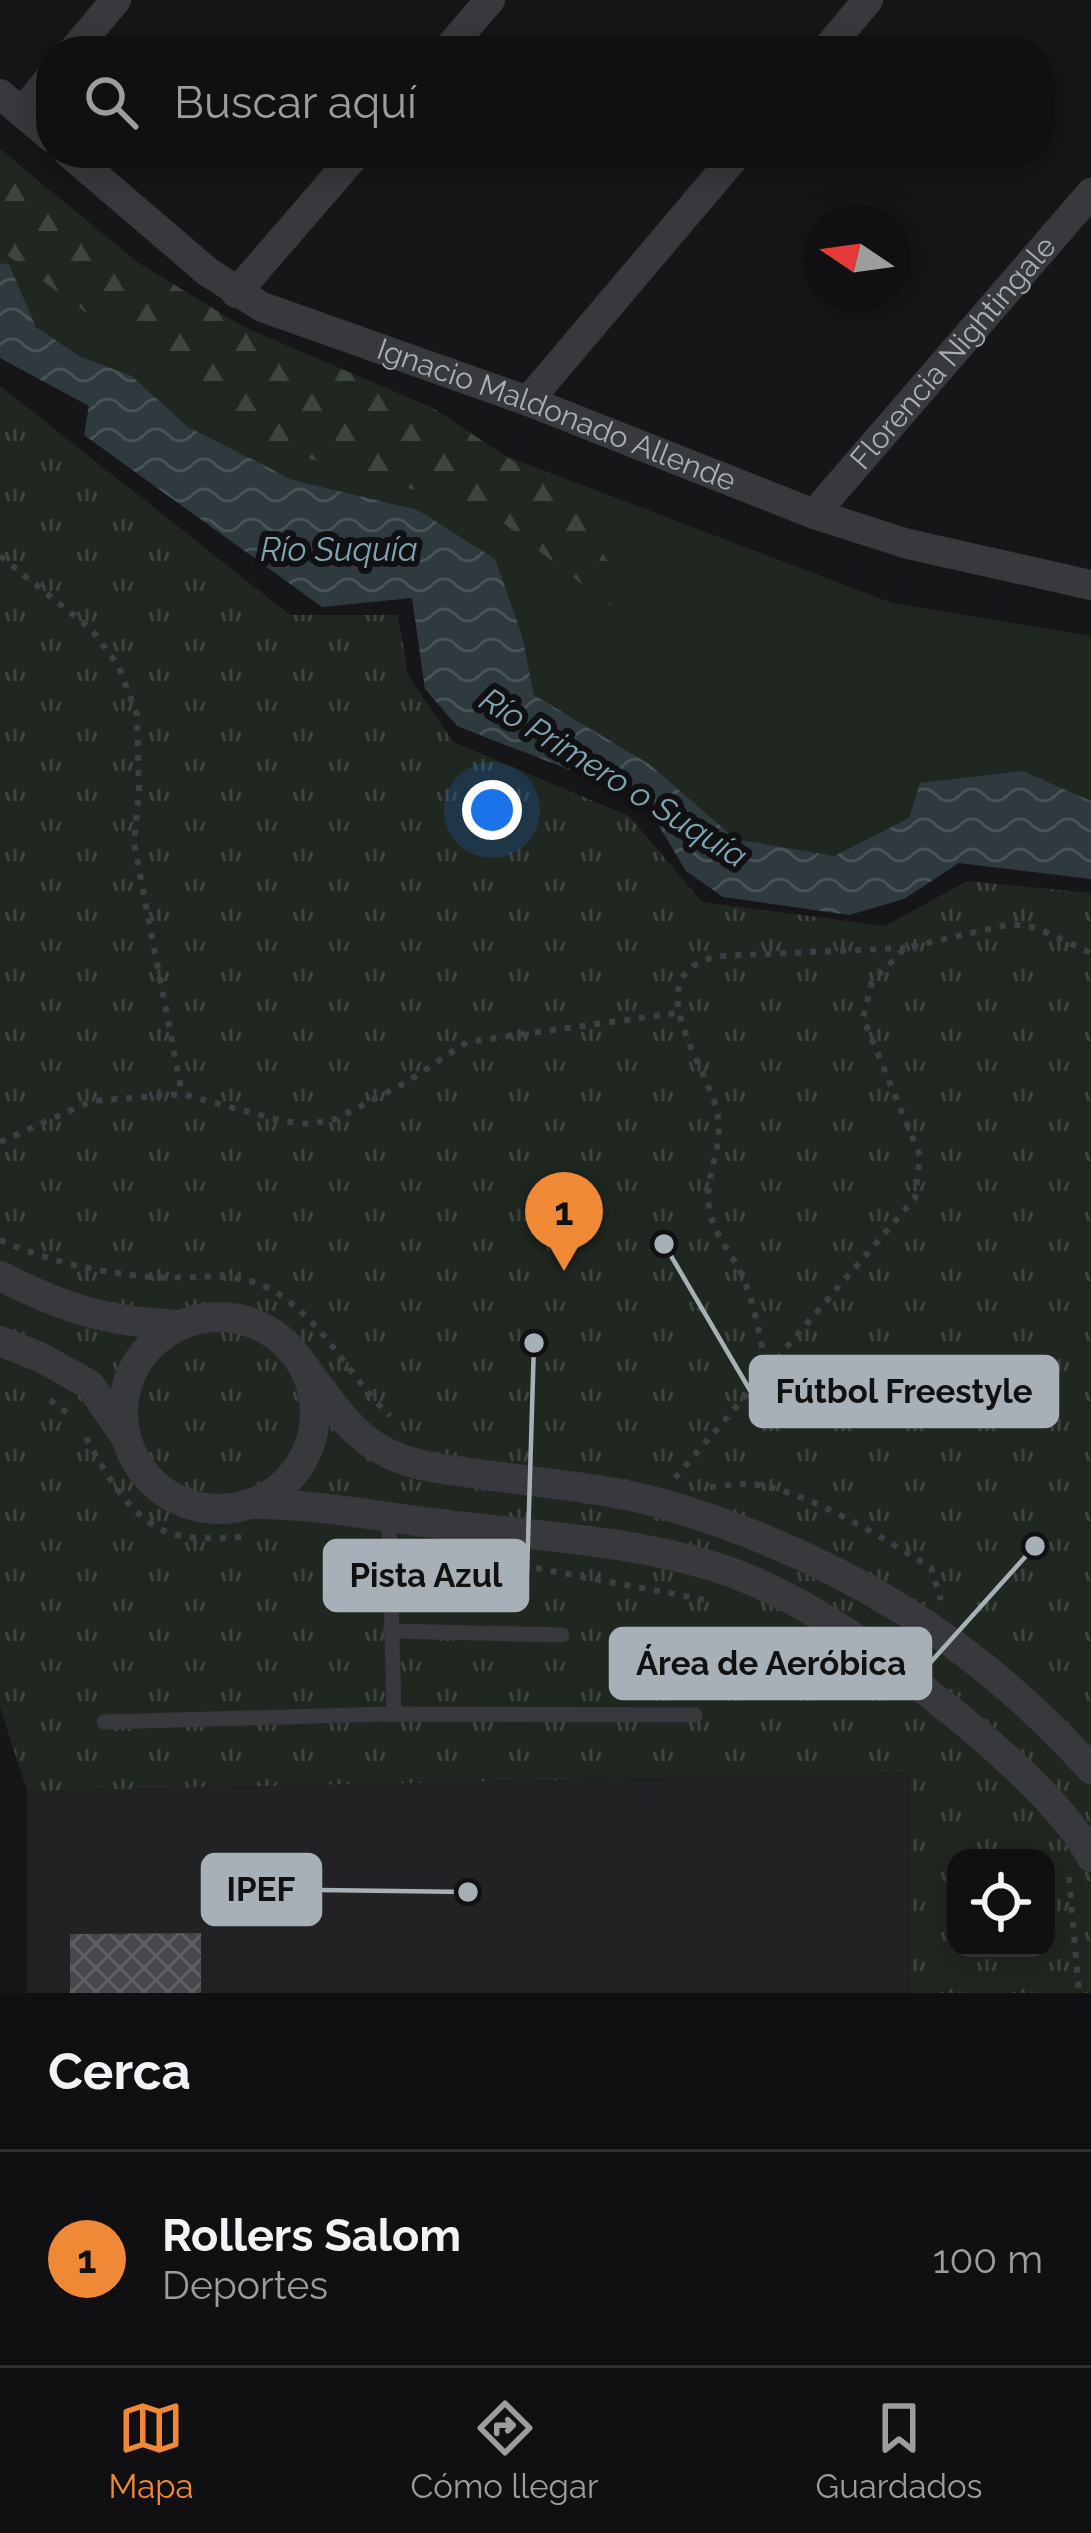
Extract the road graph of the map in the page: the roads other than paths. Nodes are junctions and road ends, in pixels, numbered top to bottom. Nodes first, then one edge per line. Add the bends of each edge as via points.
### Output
1 (116, 0) edge
2 (490, 0) edge
3 (868, 0) edge
4 (86, 36) edge
5 (459, 36) edge
6 (838, 36) edge
7 (11, 103) edge
8 (36, 124) edge
9 (87, 168) edge
10 (345, 168) edge
11 (725, 168) edge
12 (1091, 193) edge
13 (236, 293) junction
14 (528, 401) junction
15 (814, 514) junction
16 (1091, 585) edge
17 (0, 1276) edge
18 (181, 1325) junction
19 (0, 1341) edge
20 (297, 1357) junction
21 (126, 1438) junction
22 (250, 1504) junction
23 (389, 1519) junction
24 (390, 1631) junction
25 (562, 1635) dead end
26 (394, 1714) junction
27 (695, 1714) dead end
28 (104, 1721) dead end
29 (1091, 1769) edge
30 (1077, 1862) edge

1 - 4 street
2 - 5 street
3 - 6 street
7 - 8 street
9 - 13 street, Ignacio Maldonado Allende
10 - 13 street
11 - 14 street
12 - 15 street, Florencia Nightingale
13 - 14 street, Ignacio Maldonado Allende
14 - 15 street, Ignacio Maldonado Allende
15 - 16 street, Ignacio Maldonado Allende
17 - 18 street via 62,1306 124,1322
18 - 20 street via 246,1321
18 - 21 street via 137,1363 124,1400
19 - 21 street via 89,1385
20 - 22 street via 315,1407 310,1442 293,1474
20 - 29 street via 368,1441 394,1456 667,1505 849,1577 973,1656
21 - 22 street via 144,1473 174,1498 211,1509
22 - 23 street via 302,1503
23 - 24 lane
23 - 30 street via 607,1544 751,1581 857,1639 1004,1755 1072,1830
24 - 25 lane
24 - 26 lane
26 - 27 lane
26 - 28 lane

